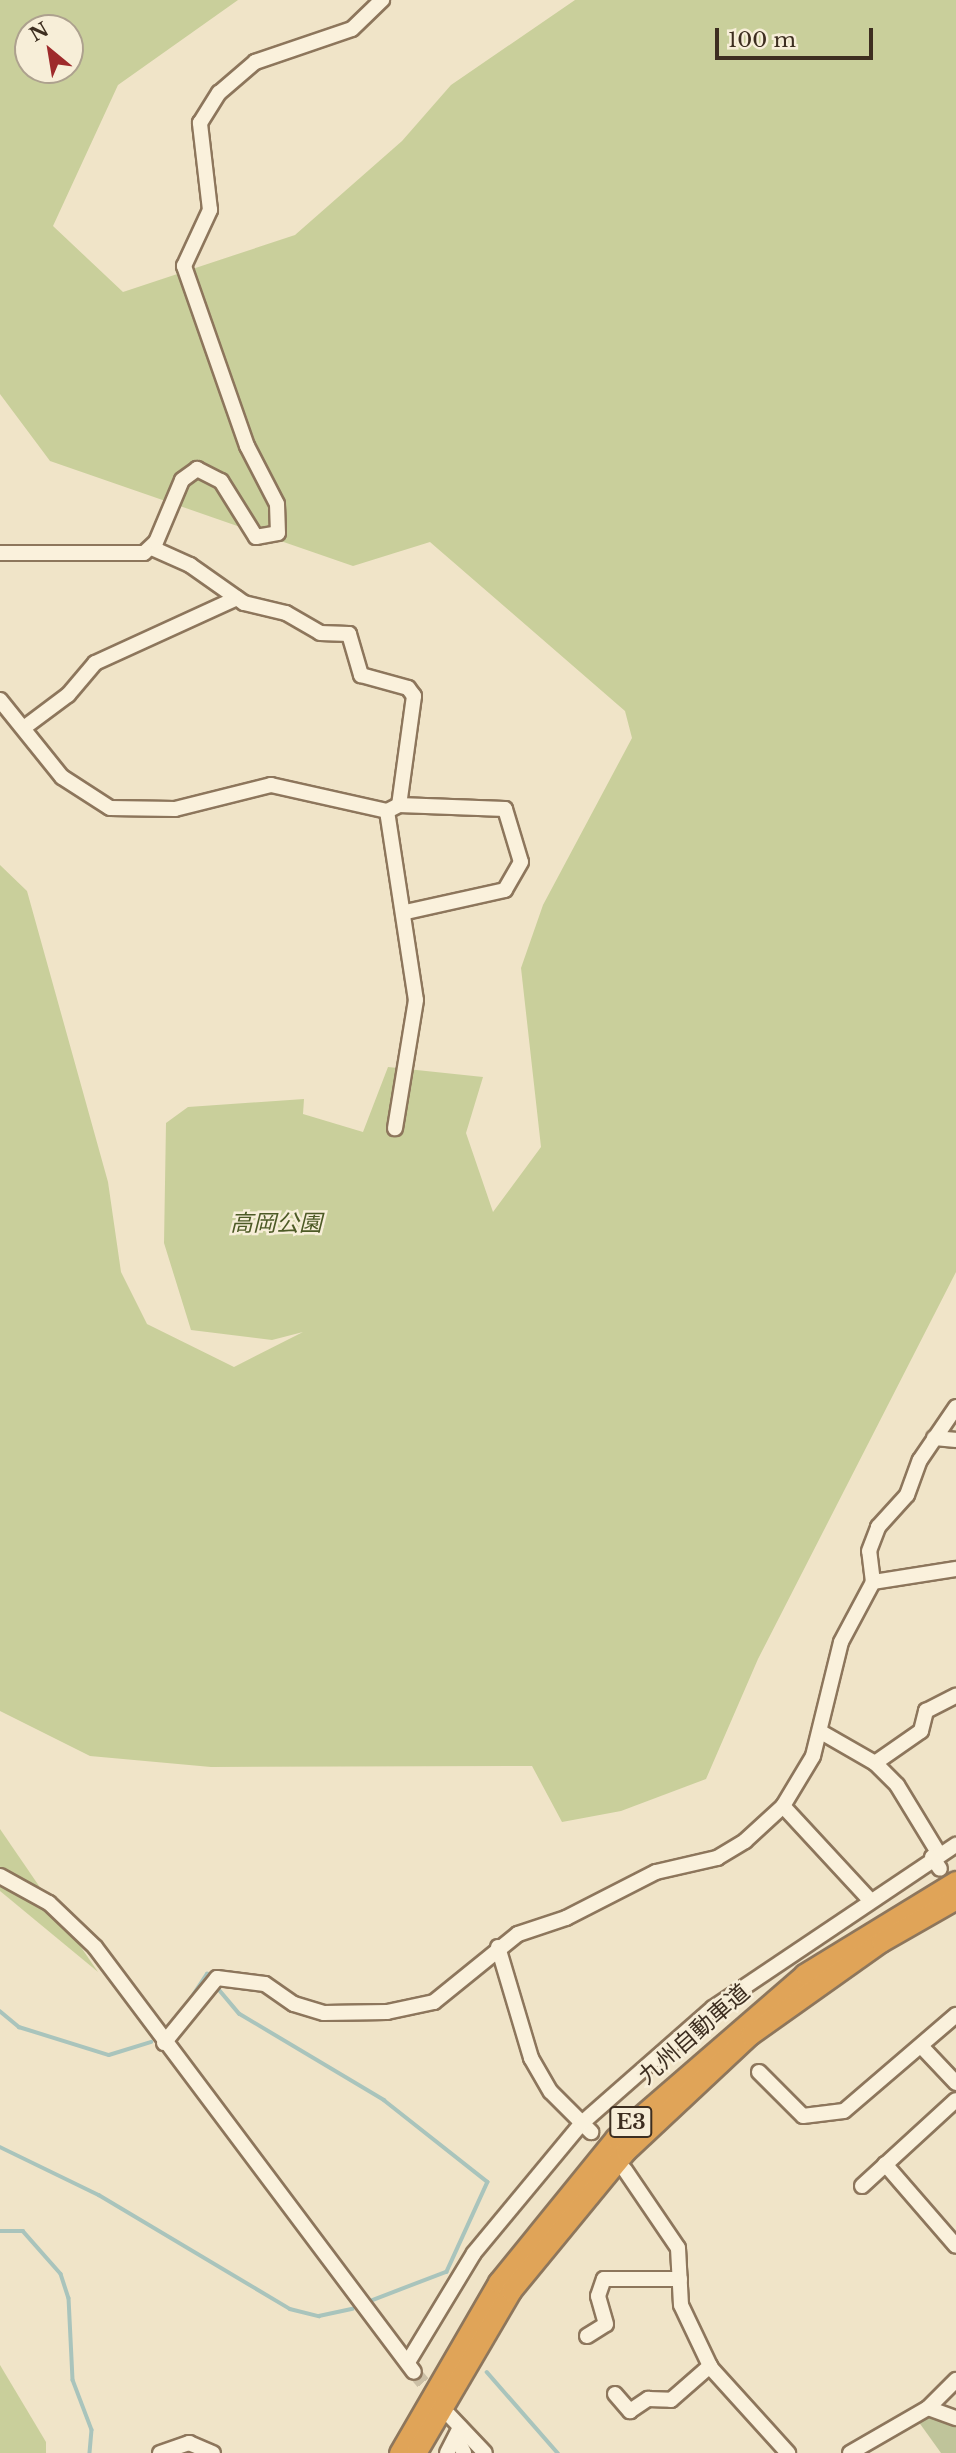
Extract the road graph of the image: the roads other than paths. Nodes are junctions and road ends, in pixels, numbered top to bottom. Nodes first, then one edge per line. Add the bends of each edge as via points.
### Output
1 (382, 0) edge
2 (152, 548) junction
3 (0, 553) edge
4 (237, 598) junction
5 (0, 700) edge
6 (24, 727) junction
7 (393, 808) junction
8 (406, 912) junction
9 (395, 1128) dead end
10 (956, 1407) edge
11 (934, 1438) junction
12 (956, 1440) edge
13 (956, 1570) edge
14 (873, 1582) junction
15 (956, 1696) edge
16 (821, 1732) junction
17 (875, 1763) junction
18 (783, 1806) junction
19 (956, 1845) edge
20 (942, 1865) edge
21 (0, 1876) edge
22 (956, 1899) edge
23 (870, 1901) junction
24 (498, 1947) junction
25 (956, 2015) edge
26 (164, 2043) junction
27 (921, 2046) junction
28 (759, 2072) dead end
29 (956, 2083) edge
30 (956, 2100) edge
31 (586, 2127) junction
32 (884, 2164) junction
33 (625, 2170) dead end
34 (862, 2186) dead end
35 (956, 2246) edge
36 (680, 2279) junction
37 (587, 2336) dead end
38 (710, 2366) junction
39 (956, 2380) edge
40 (615, 2393) dead end
41 (928, 2408) junction
42 (449, 2415) tunnel mouth
43 (956, 2418) edge
44 (458, 2432) junction
45 (160, 2453) edge
46 (213, 2453) edge
47 (399, 2453) edge
48 (416, 2453) edge
49 (447, 2453) edge
50 (464, 2453) edge
51 (485, 2453) edge
52 (788, 2453) edge
53 (850, 2453) edge

1 - 2 street via 352,29 255,62 219,93 200,123 210,210 184,267 188,289 214,343 247,446 281,519 278,533 256,537 221,481 197,469 182,480
2 - 3 street via 136,555
2 - 4 street via 190,565
4 - 6 street via 94,663 68,695
4 - 7 street via 286,612 320,634 349,634 361,675 408,688 414,696
5 - 6 street
6 - 7 street via 62,777 110,808 175,809 271,785
7 - 8 street
7 - 8 street via 505,809 521,862 505,890
8 - 9 street via 416,1000
10 - 11 street
11 - 12 street
11 - 14 street via 907,1495 878,1527 869,1551
13 - 14 street
14 - 16 street via 842,1643
15 - 17 street via 926,1711 921,1731
16 - 17 street
16 - 18 street
17 - 20 street via 897,1785
18 - 23 street
18 - 24 street via 717,1858 656,1872
19 - 20 street
20 - 23 street
20 - 47 highway, 九州自動車道 / E3 via 677,2078 615,2138 498,2282
21 - 26 street via 49,1903 86,1938
22 - 48 highway, 九州自動車道 / E3 via 802,1995 688,2089 626,2151 510,2291
23 - 31 street via 713,2008
24 - 26 street via 434,2002 387,2012 324,2013 294,2004 265,1984 212,1982 177,2034
24 - 31 street via 531,2058 551,2092
25 - 27 street
26 - 31 street via 411,2367 474,2253
27 - 28 street via 844,2110 803,2116
27 - 29 street
30 - 32 street
32 - 34 street
32 - 35 street
33 - 36 street via 678,2248
36 - 37 street via 604,2279 598,2296 606,2324
36 - 38 street via 681,2305
38 - 40 street via 671,2400 648,2399 630,2411
38 - 52 street
39 - 41 street
41 - 43 street
41 - 53 street
42 - 44 street
44 - 49 street
44 - 50 street
44 - 51 street
45 - 46 street via 189,2443

